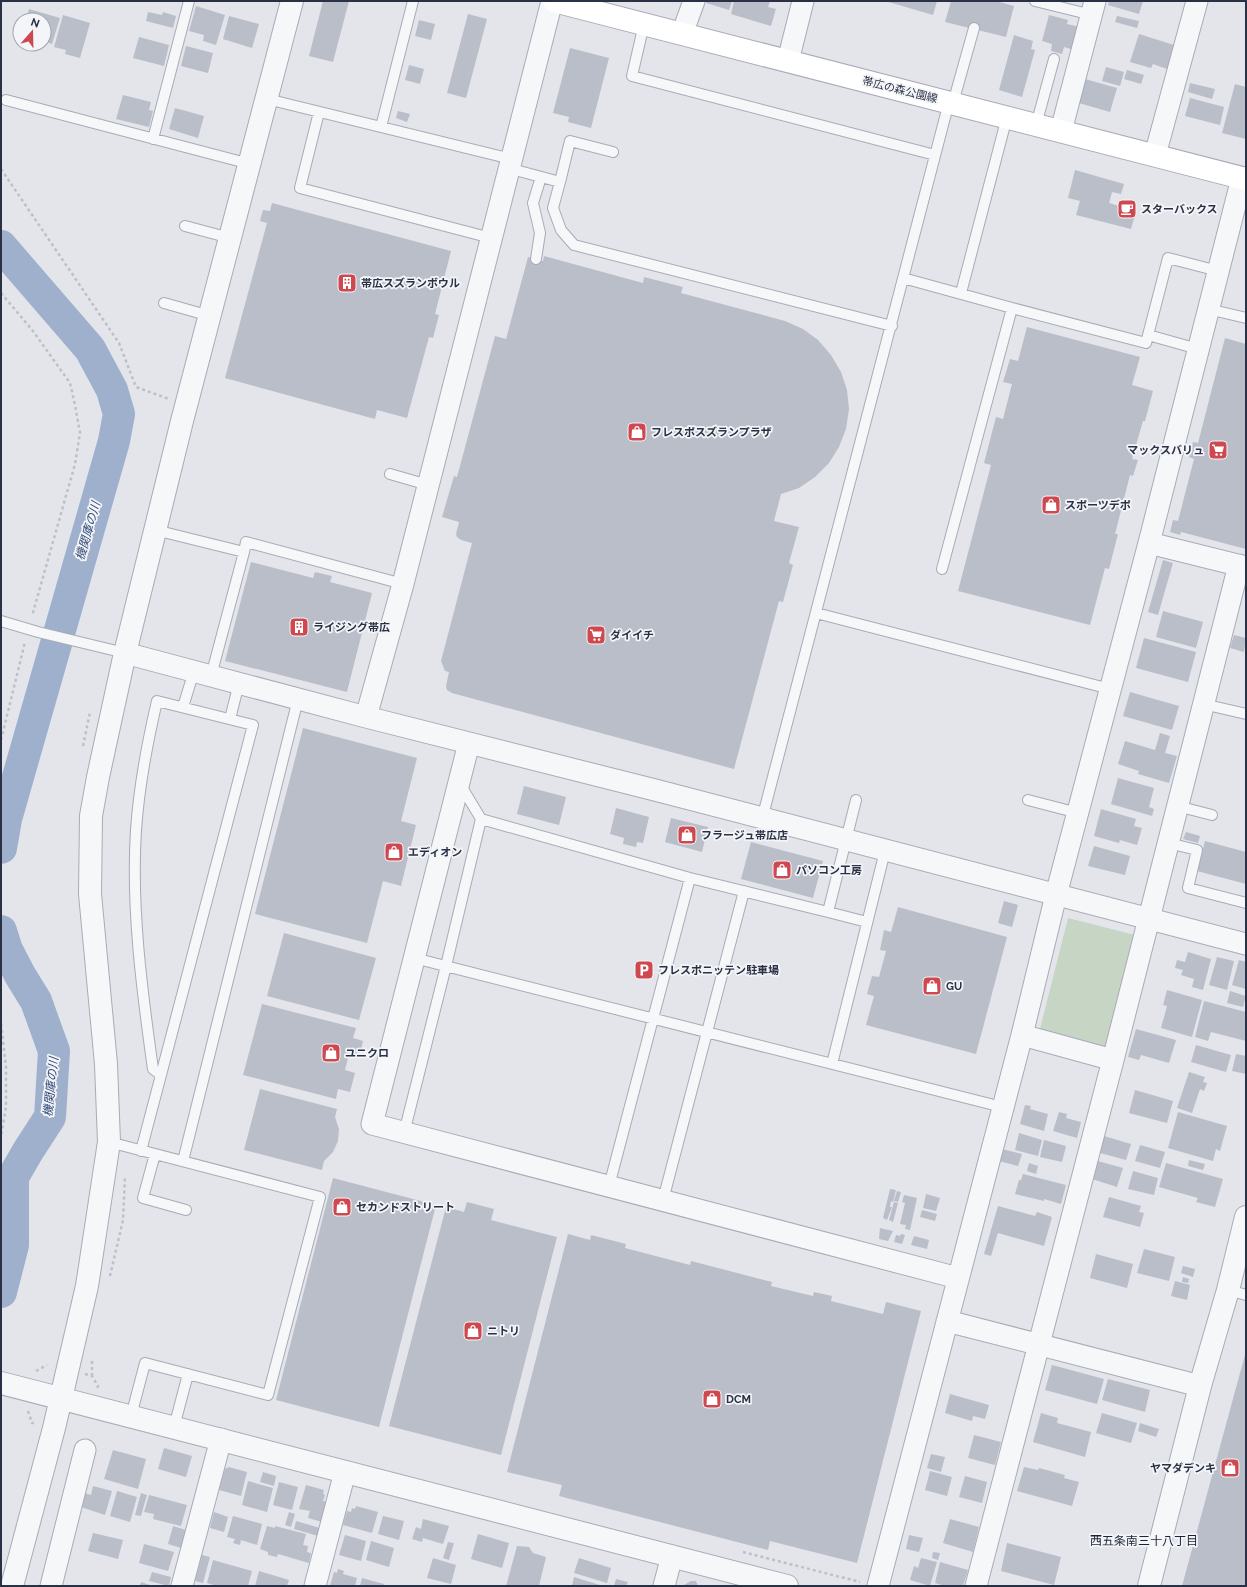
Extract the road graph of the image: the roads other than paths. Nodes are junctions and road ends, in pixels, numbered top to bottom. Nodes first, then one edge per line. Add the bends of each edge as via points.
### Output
1 (189, 1) edge
2 (292, 1) edge
3 (413, 1) edge
4 (553, 1) edge
5 (694, 1) edge
6 (803, 1) edge
7 (1035, 1) edge
8 (1197, 1) edge
9 (1093, 8) edge
10 (644, 24) junction
11 (974, 28) dead end
12 (682, 34) junction
13 (1054, 58) dead end
14 (788, 61) junction
15 (267, 99) junction
16 (6, 100) dead end
17 (952, 103) junction
18 (319, 112) junction
19 (1007, 117) junction
20 (1036, 125) junction
21 (381, 127) junction
22 (1061, 131) junction
23 (153, 139) junction
24 (613, 152) dead end
25 (936, 155) junction
26 (1155, 155) junction
27 (250, 164) junction
28 (510, 164) junction
29 (541, 177) junction
30 (1244, 178) edge
31 (560, 182) junction
32 (185, 226) dead end
33 (230, 238) junction
34 (490, 238) junction
35 (536, 259) dead end
36 (1218, 271) junction
37 (903, 278) junction
38 (961, 293) junction
39 (164, 303) dead end
40 (1012, 308) junction
41 (1208, 309) junction
42 (210, 316) junction
43 (1246, 318) edge
44 (892, 326) junction
45 (1148, 335) junction
46 (1198, 349) junction
47 (390, 474) dead end
48 (428, 485) junction
49 (155, 530) junction
50 (1149, 543) junction
51 (244, 552) junction
52 (1242, 566) edge
53 (942, 570) dead end
54 (403, 584) junction
55 (816, 613) junction
56 (1, 620) edge
57 (125, 653) junction
58 (202, 673) junction
59 (239, 683) junction
60 (1110, 689) junction
61 (298, 699) junction
62 (1203, 704) junction
63 (183, 707) junction
64 (1246, 714) edge
65 (366, 717) junction
66 (230, 719) junction
67 (469, 743) junction
68 (459, 782) junction
69 (856, 800) dead end
70 (1028, 800) dead end
71 (1177, 806) junction
72 (1078, 813) junction
73 (1212, 815) dead end
74 (762, 818) junction
75 (481, 819) junction
76 (846, 841) junction
77 (1168, 843) junction
78 (885, 851) junction
79 (690, 878) junction
80 (744, 891) junction
81 (1056, 895) junction
82 (1246, 903) edge
83 (828, 912) junction
84 (1148, 919) junction
85 (867, 922) junction
86 (1246, 944) edge
87 (414, 958) junction
88 (446, 966) junction
89 (653, 1019) junction
90 (707, 1033) junction
91 (1022, 1035) junction
92 (1112, 1060) junction
93 (832, 1064) junction
94 (161, 1075) junction
95 (1002, 1107) junction
96 (404, 1133) junction
97 (108, 1142) junction
98 (141, 1150) junction
99 (155, 1154) junction
100 (183, 1161) junction
101 (609, 1186) junction
102 (662, 1200) junction
103 (186, 1210) dead end
104 (1246, 1217) edge
105 (958, 1278) junction
106 (1237, 1292) edge
107 (948, 1321) junction
108 (1038, 1345) junction
109 (188, 1374) junction
110 (3, 1384) edge
111 (1200, 1386) junction
112 (62, 1398) junction
113 (131, 1416) junction
114 (174, 1427) junction
115 (221, 1439) junction
116 (85, 1450) dead end
117 (344, 1472) junction
118 (672, 1556) junction
119 (12, 1586) edge
120 (51, 1586) edge
121 (182, 1586) edge
122 (314, 1586) edge
123 (664, 1586) edge
124 (787, 1586) edge
125 (878, 1586) edge
126 (976, 1586) edge
127 (1149, 1586) edge

1 - 23 lane
2 - 15 street
3 - 21 lane
4 - 10 main road, 帯広の森公園線 via 606,10
4 - 28 street
5 - 12 street
6 - 14 street
7 - 9 lane
8 - 26 street
9 - 22 street
10 - 12 main road, 帯広の森公園線
10 - 25 lane via 632,76
11 - 17 lane
12 - 14 main road, 帯広の森公園線
13 - 20 lane
14 - 17 main road, 帯広の森公園線
15 - 18 lane
15 - 27 street
16 - 23 lane
17 - 19 main road, 帯広の森公園線
17 - 25 lane
18 - 21 lane
18 - 34 lane via 300,188
19 - 20 main road, 帯広の森公園線
19 - 38 lane
20 - 22 main road, 帯広の森公園線
21 - 28 lane
22 - 26 main road, 帯広の森公園線
23 - 27 lane
24 - 31 lane via 570,141
25 - 37 lane
26 - 30 main road, 帯広の森公園線
27 - 33 street
28 - 29 lane
28 - 34 street
29 - 31 lane
29 - 35 lane via 533,203 540,233
30 - 36 street
31 - 44 lane via 553,208 561,230 574,245
32 - 33 lane
33 - 42 street
34 - 48 street
36 - 41 street
36 - 45 lane via 1168,258
37 - 38 lane
37 - 44 lane
38 - 40 lane
39 - 42 lane
40 - 45 lane via 1146,343
40 - 53 lane
41 - 43 lane
41 - 46 street
42 - 49 street
44 - 55 lane
45 - 46 lane
46 - 50 street
47 - 48 lane
48 - 54 street
49 - 51 lane
49 - 57 street
50 - 52 street
50 - 60 street
51 - 54 lane via 246,542
51 - 58 lane
52 - 62 street
54 - 65 street
55 - 60 lane
55 - 74 lane
56 - 57 lane via 38,632
57 - 58 street
57 - 97 street via 91,816 90,894 106,1064
58 - 59 street
58 - 63 lane
59 - 61 street
59 - 66 lane
60 - 72 street
61 - 65 street
61 - 100 lane
62 - 64 lane
62 - 71 street
63 - 66 lane
63 - 94 lane via 157,701 148,743 136,830 137,920 145,1010 153,1069
65 - 67 street
66 - 94 lane via 253,725
67 - 68 street
67 - 74 street
68 - 75 lane
68 - 87 street
69 - 76 lane
70 - 72 lane
71 - 73 lane
71 - 77 street
72 - 81 street
74 - 76 street
75 - 79 lane
75 - 88 lane
76 - 78 street
76 - 83 lane
77 - 82 lane via 1197,850 1188,888
77 - 84 street
78 - 81 street
78 - 85 lane
79 - 80 lane
79 - 89 lane
80 - 83 lane
80 - 90 lane
81 - 84 street
81 - 91 street
83 - 85 lane
84 - 86 street
84 - 92 street
85 - 93 lane
87 - 88 lane
87 - 96 street via 372,1124
88 - 89 lane
88 - 96 lane
89 - 90 lane
89 - 101 lane
90 - 93 lane
90 - 102 lane
91 - 92 street
91 - 95 street
92 - 108 street
93 - 95 lane
94 - 98 lane
95 - 105 street
96 - 101 street
97 - 98 lane
97 - 112 street via 87,1286
98 - 99 lane
99 - 100 lane
99 - 103 lane via 143,1198
100 - 109 lane via 320,1197 268,1395
101 - 102 street
102 - 105 street
104 - 106 street
105 - 107 street
106 - 111 street
107 - 108 street
107 - 125 street
108 - 111 street
108 - 126 street
109 - 113 lane via 145,1363
109 - 114 lane
110 - 112 street
111 - 127 street
112 - 113 street
112 - 119 street
113 - 114 street
114 - 115 street
115 - 117 street
115 - 121 street
116 - 120 street
117 - 118 street
117 - 122 street
118 - 123 street
118 - 124 street

